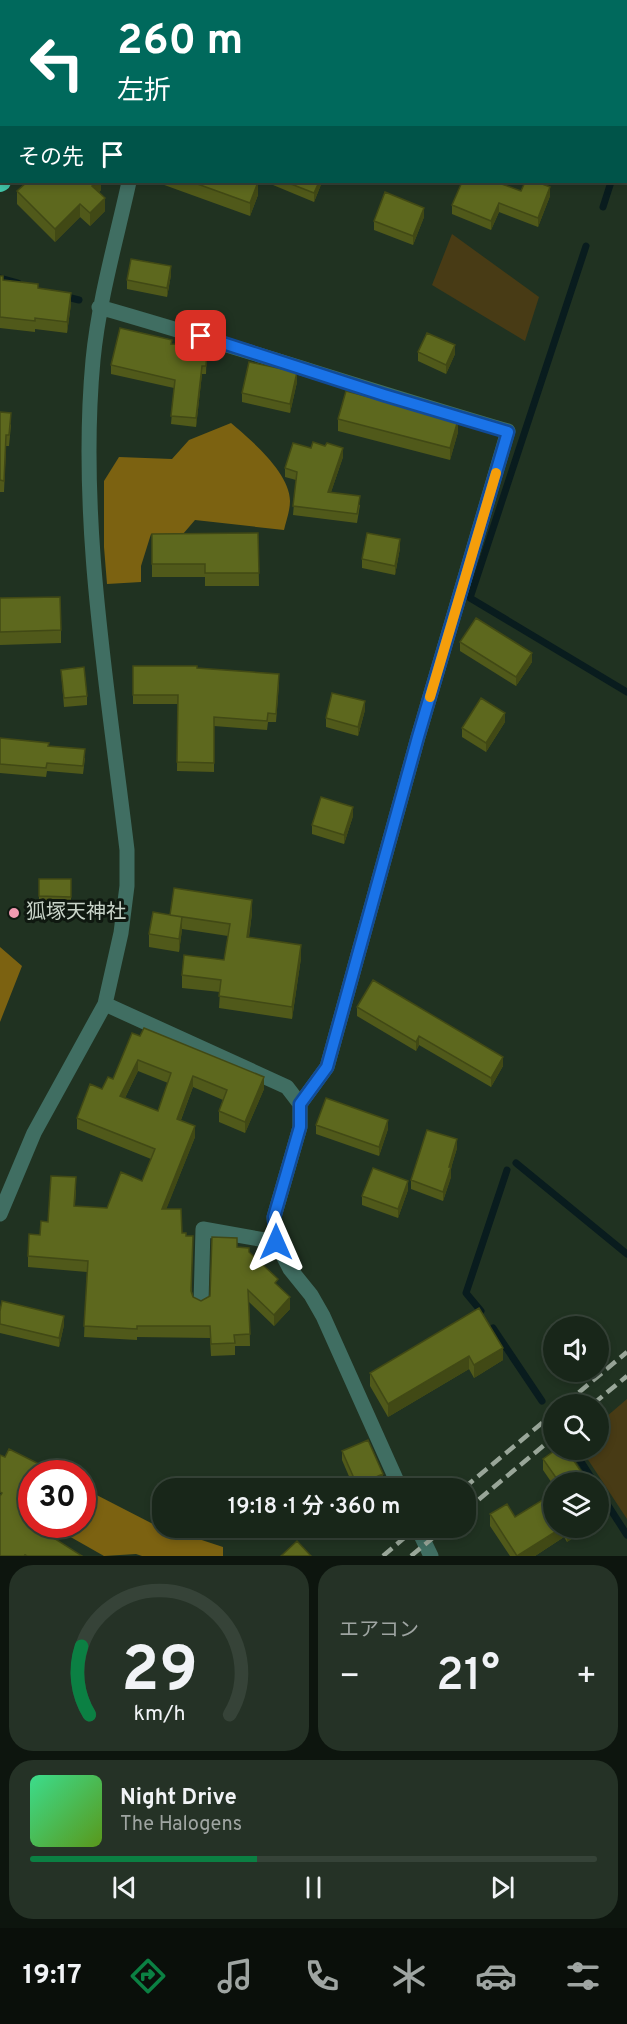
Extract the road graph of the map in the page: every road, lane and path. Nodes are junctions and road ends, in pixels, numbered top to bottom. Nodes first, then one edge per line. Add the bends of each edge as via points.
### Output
1 (129, 183) edge
2 (99, 307) junction
3 (105, 1004) junction
4 (300, 1104) junction
5 (0, 1214) edge
6 (276, 1242) junction
7 (201, 1303) edge
8 (396, 1478) edge
9 (422, 1538) edge
10 (430, 1556) edge

1 - 2 street
2 - 3 street via 89,456 92,549 127,850 121,933
2 - 4 street via 508,432 327,1067
3 - 4 street via 287,1087
3 - 5 street via 34,1132
4 - 6 street via 300,1127 274,1217
6 - 7 street via 203,1229
6 - 8 street via 323,1316
9 - 10 street

